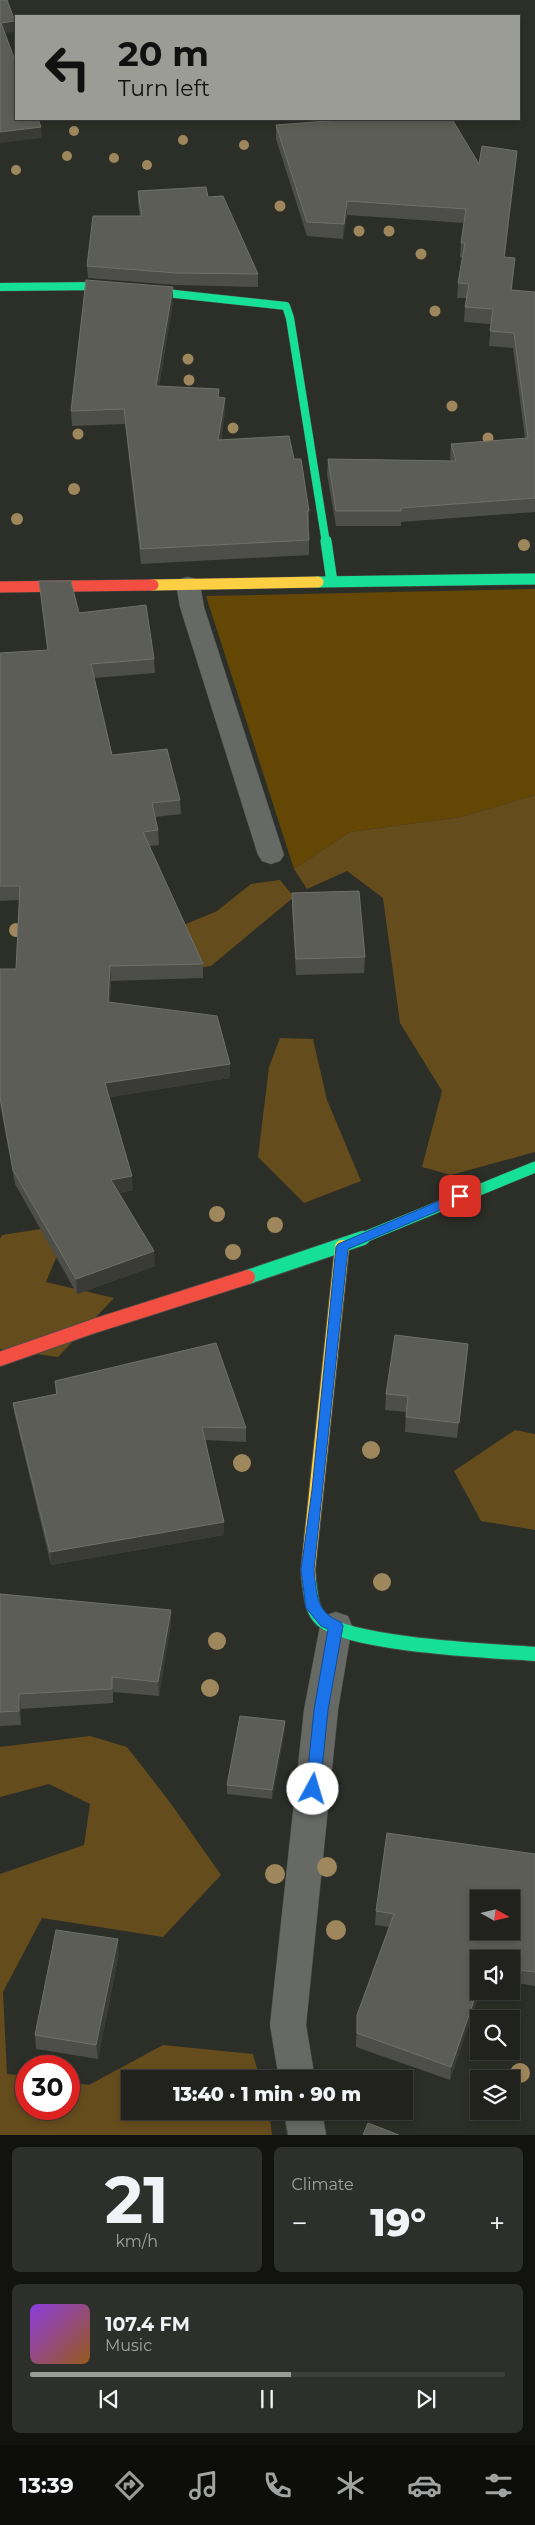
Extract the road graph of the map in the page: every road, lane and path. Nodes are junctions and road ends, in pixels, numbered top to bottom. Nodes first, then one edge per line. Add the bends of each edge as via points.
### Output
1 (0, 287) edge
2 (535, 579) edge
3 (332, 582) junction
4 (188, 584) junction
5 (0, 587) edge
6 (272, 855) dead end
7 (535, 1167) edge
8 (342, 1247) junction
9 (0, 1359) edge
10 (336, 1626) junction
11 (535, 1654) edge
12 (296, 2070) edge
13 (304, 2120) edge
14 (307, 2135) edge

1 - 3 street via 101,286 286,306
2 - 3 street
3 - 4 street
4 - 5 street
4 - 6 street via 192,607
7 - 8 street
8 - 9 street
8 - 10 street via 308,1570 312,1608 326,1622
10 - 11 street via 362,1636
10 - 12 street via 321,1710 288,2025
13 - 14 street

